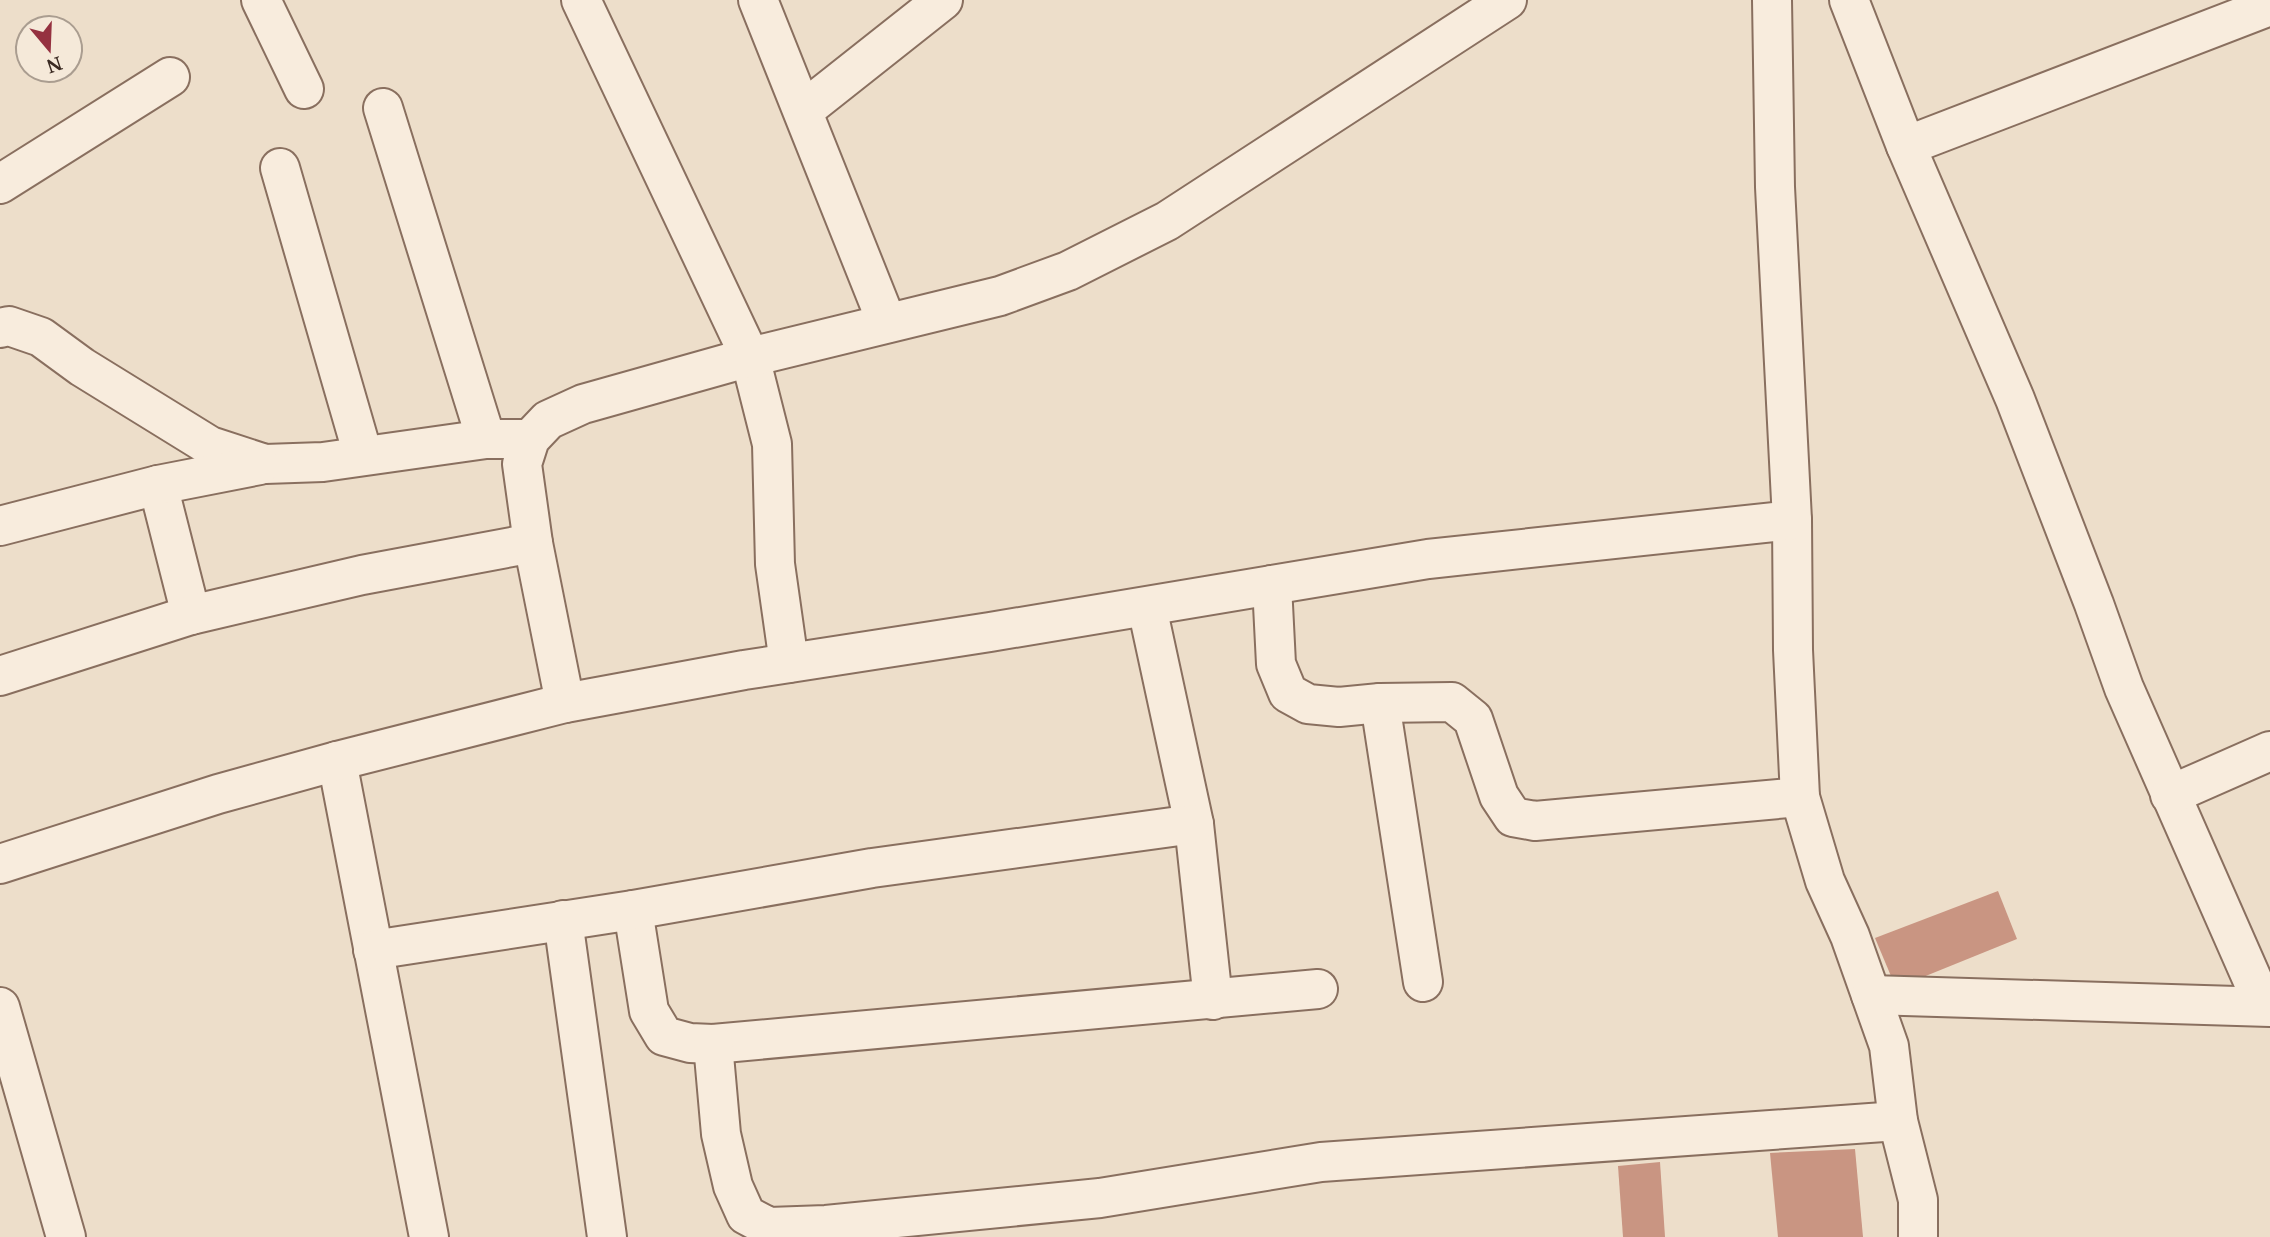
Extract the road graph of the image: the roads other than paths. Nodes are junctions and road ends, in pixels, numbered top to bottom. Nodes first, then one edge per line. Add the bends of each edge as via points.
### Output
1 (261, 0) edge
2 (581, 0) edge
3 (758, 0) edge
4 (943, 0) edge
5 (1507, 0) edge
6 (1772, 0) edge
7 (1849, 0) edge
8 (2270, 6) edge
9 (2218, 12) edge
10 (170, 76) dead end
11 (304, 89) dead end
12 (383, 108) dead end
13 (804, 110) junction
14 (1906, 146) junction
15 (280, 168) dead end
16 (0, 184) edge
17 (887, 323) junction
18 (0, 328) edge
19 (750, 357) junction
20 (486, 439) junction
21 (530, 439) junction
22 (363, 455) junction
23 (265, 464) junction
24 (158, 485) junction
25 (1792, 520) junction
26 (0, 526) edge
27 (533, 543) junction
28 (1272, 585) junction
29 (1147, 607) junction
30 (191, 615) junction
31 (789, 663) junction
32 (0, 676) edge
33 (565, 703) junction
34 (1380, 703) junction
35 (2270, 751) edge
36 (337, 761) junction
37 (2170, 796) junction
38 (1800, 797) junction
39 (1194, 824) junction
40 (0, 864) edge
41 (633, 910) junction
42 (563, 920) junction
43 (373, 950) junction
44 (1423, 982) dead end
45 (1318, 989) dead end
46 (1871, 995) junction
47 (1213, 1000) junction
48 (0, 1007) edge
49 (2267, 1007) edge
50 (713, 1044) junction
51 (1898, 1121) junction
52 (827, 1231) edge
53 (66, 1237) edge
54 (429, 1237) edge
55 (607, 1237) edge
56 (1918, 1237) edge

1 - 11 street
2 - 19 street
3 - 13 street
4 - 13 street
5 - 17 street via 1167,221 1068,271 1000,296
6 - 25 street via 1774,187
7 - 14 street
8 - 9 street
9 - 14 street
10 - 16 street
12 - 20 street
13 - 17 street
14 - 37 street via 2015,399 2124,688
15 - 22 street
17 - 19 street
18 - 23 street via 9,326 41,337 210,446
19 - 21 street via 583,404 548,420
19 - 31 street via 772,444 775,564
20 - 21 street
20 - 22 street
21 - 27 street via 522,464
22 - 23 street
23 - 24 street
24 - 26 street
24 - 30 street
25 - 28 street via 1428,559
25 - 38 street
27 - 30 street via 362,575
27 - 33 street
28 - 29 street
28 - 34 street via 1276,664 1288,693 1308,704
29 - 31 street
29 - 39 street
30 - 32 street
31 - 33 street
33 - 36 street
34 - 38 street via 1452,702 1473,719 1499,796 1513,817 1535,821
34 - 44 street
35 - 37 street
36 - 40 street
36 - 43 street
37 - 49 street
38 - 46 street via 1825,881
39 - 41 street via 872,868
39 - 47 street
41 - 42 street
41 - 50 street via 649,1011 664,1035
42 - 43 street
42 - 55 street
43 - 54 street
45 - 47 street
46 - 49 street
46 - 51 street via 1889,1046
47 - 50 street
48 - 53 street
50 - 52 street via 721,1134 733,1186 746,1214 769,1227
51 - 52 street via 1321,1162 1100,1198
51 - 56 street via 1918,1200

